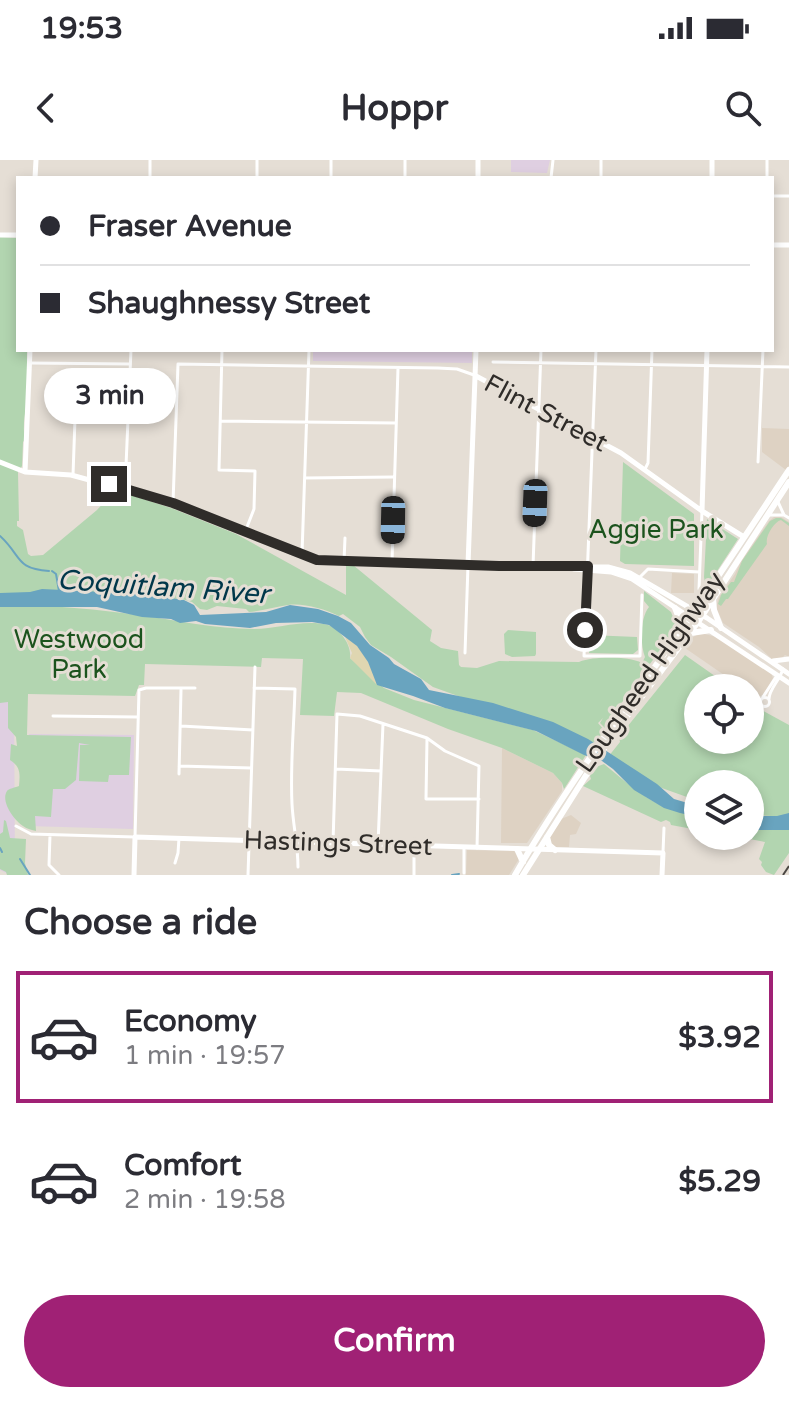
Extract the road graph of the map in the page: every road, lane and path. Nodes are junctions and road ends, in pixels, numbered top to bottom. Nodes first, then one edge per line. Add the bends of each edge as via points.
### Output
1 (30, 352) edge
2 (131, 352) edge
3 (222, 352) edge
4 (309, 352) edge
5 (476, 352) edge
6 (541, 352) edge
7 (596, 352) edge
8 (652, 352) edge
9 (707, 352) edge
10 (763, 352) edge
11 (493, 362) dead end
12 (30, 363) junction
13 (541, 363) junction
14 (130, 364) junction
15 (222, 365) junction
16 (596, 365) junction
17 (308, 366) junction
18 (651, 366) junction
19 (707, 366) junction
20 (762, 367) junction
21 (789, 367) edge
22 (398, 368) junction
23 (476, 376) junction
24 (539, 410) junction
25 (129, 420) junction
26 (221, 421) junction
27 (306, 422) junction
28 (396, 423) junction
29 (593, 438) junction
30 (0, 462) edge
31 (758, 462) dead end
32 (644, 470) junction
33 (789, 470) edge
34 (25, 472) junction
35 (73, 475) junction
36 (394, 477) junction
37 (305, 478) junction
38 (789, 482) edge
39 (125, 489) junction
40 (778, 499) junction
41 (173, 503) junction
42 (702, 511) junction
43 (767, 515) junction
44 (784, 515) junction
45 (789, 518) edge
46 (245, 532) junction
47 (744, 537) junction
48 (345, 538) dead end
49 (469, 548) junction
50 (302, 555) junction
51 (344, 561) junction
52 (392, 562) junction
53 (468, 565) junction
54 (483, 565) junction
55 (533, 566) junction
56 (588, 568) junction
57 (699, 572) junction
58 (639, 578) junction
59 (699, 589) dead end
60 (642, 595) dead end
61 (713, 599) junction
62 (675, 608) junction
63 (692, 614) junction
64 (701, 619) junction
65 (721, 628) junction
66 (711, 630) junction
67 (680, 631) junction
68 (691, 633) junction
69 (465, 653) dead end
70 (789, 659) edge
71 (772, 661) junction
72 (255, 667) dead end
73 (783, 669) junction
74 (789, 674) edge
75 (779, 676) junction
76 (789, 683) edge
77 (181, 688) junction
78 (195, 688) dead end
79 (254, 688) junction
80 (764, 696) edge
81 (764, 697) edge
82 (769, 699) junction
83 (764, 706) edge
84 (53, 716) dead end
85 (138, 717) junction
86 (383, 724) junction
87 (181, 726) junction
88 (253, 730) junction
89 (427, 738) junction
90 (606, 739) junction
91 (179, 766) junction
92 (251, 768) junction
93 (336, 769) junction
94 (381, 771) junction
95 (179, 774) dead end
96 (582, 775) junction
97 (479, 799) junction
98 (16, 826) dead end
99 (664, 828) dead end
100 (548, 834) junction
101 (50, 835) junction
102 (135, 837) junction
103 (179, 838) junction
104 (249, 840) junction
105 (296, 842) junction
106 (333, 843) junction
107 (378, 844) junction
108 (414, 846) junction
109 (464, 847) junction
110 (477, 848) junction
111 (517, 849) junction
112 (534, 849) junction
113 (555, 850) junction
114 (663, 853) junction
115 (523, 862) junction
116 (175, 863) dead end
117 (298, 867) dead end
118 (464, 873) edge
119 (59, 875) edge
120 (134, 875) edge
121 (248, 875) edge
122 (414, 875) edge
123 (515, 875) edge
124 (523, 875) edge
125 (662, 875) edge

1 - 12 main road
2 - 14 street
3 - 15 street
4 - 17 street
5 - 23 main road
6 - 13 street
7 - 16 street
8 - 18 street
9 - 19 main road
10 - 20 street
11 - 13 street
12 - 14 street
12 - 34 main road
13 - 16 street
13 - 24 street
14 - 25 street
15 - 17 street, Flint Street
15 - 26 street
15 - 41 street, Flint Street via 178,364
16 - 18 street
16 - 29 street
17 - 22 street, Flint Street
17 - 27 street
18 - 19 street
18 - 32 street
19 - 20 street
19 - 42 main road
20 - 21 street
20 - 31 street
22 - 23 street, Flint Street via 457,369
22 - 28 street
23 - 24 main road, Flint Street
23 - 49 main road
24 - 29 main road, Flint Street
24 - 55 street
25 - 35 street via 75,419
25 - 39 street
26 - 27 street
26 - 46 street via 219,470 255,471 254,509
27 - 28 street
27 - 37 street
28 - 36 street
29 - 32 main road, Flint Street
29 - 56 street
30 - 34 main road
32 - 42 main road, Flint Street
33 - 47 main road, Lougheed Highway
34 - 35 main road
35 - 39 main road
36 - 37 street
36 - 52 street
37 - 50 street
38 - 40 main road, Lougheed Highway
39 - 41 main road
40 - 43 main road, Lougheed Highway
40 - 44 street
41 - 46 main road
42 - 47 main road, Flint Street
42 - 57 street
43 - 44 street
43 - 61 main road, Lougheed Highway
44 - 45 street
46 - 50 main road
47 - 63 main road, Lougheed Highway
48 - 51 street
49 - 53 main road
49 - 54 main road
50 - 51 main road
51 - 52 main road
52 - 53 main road
53 - 54 main road
53 - 69 street
54 - 55 main road
55 - 56 main road
56 - 58 main road via 617,568
56 - 60 street via 584,656 640,656
56 - 62 main road via 625,576
57 - 58 street via 648,569
57 - 59 street
58 - 63 main road
61 - 64 main road, Lougheed Highway
61 - 65 main road
62 - 63 main road
62 - 67 main road
63 - 64 main road
63 - 67 main road, Lougheed Highway
64 - 65 main road
64 - 66 main road
64 - 68 main road, Lougheed Highway
65 - 71 main road
66 - 68 main road
66 - 75 main road
67 - 90 main road, Lougheed Highway
68 - 90 main road, Lougheed Highway
70 - 71 main road
71 - 73 main road
72 - 79 street
73 - 74 main road
73 - 75 street
75 - 76 main road
75 - 80 street
75 - 82 street
77 - 78 street
77 - 85 street via 140,689
77 - 87 street
79 - 88 street
79 - 105 street via 295,689
81 - 82 street
82 - 83 street
84 - 85 street
85 - 102 street
86 - 89 street
86 - 93 street via 337,714
86 - 94 street
87 - 88 street
87 - 91 street
88 - 92 street
89 - 97 street via 479,766
89 - 97 street via 426,799
90 - 96 main road, Lougheed Highway
91 - 92 street
91 - 95 street
92 - 104 street
93 - 94 street
93 - 106 street
94 - 107 street
96 - 100 main road, Lougheed Highway
96 - 112 main road, Lougheed Highway
97 - 110 street
98 - 101 street, Hastings Street
99 - 114 street
100 - 112 main road, Lougheed Highway
100 - 113 main road via 548,844
101 - 102 street, Hastings Street
101 - 119 street via 49,865
102 - 103 main road, Hastings Street
102 - 120 main road
103 - 104 main road, Hastings Street
103 - 116 street
104 - 105 main road, Hastings Street
104 - 121 street
105 - 106 main road, Hastings Street
105 - 117 street
106 - 107 main road, Hastings Street
107 - 108 main road, Hastings Street
108 - 109 main road, Hastings Street
108 - 122 street
109 - 110 main road, Hastings Street
109 - 118 street
110 - 111 main road, Hastings Street
111 - 112 main road, Hastings Street
111 - 115 main road
112 - 113 main road, Hastings Street
112 - 115 main road, Lougheed Highway
112 - 124 main road, Lougheed Highway
113 - 114 main road, Hastings Street
114 - 125 main road
115 - 123 main road, Lougheed Highway

